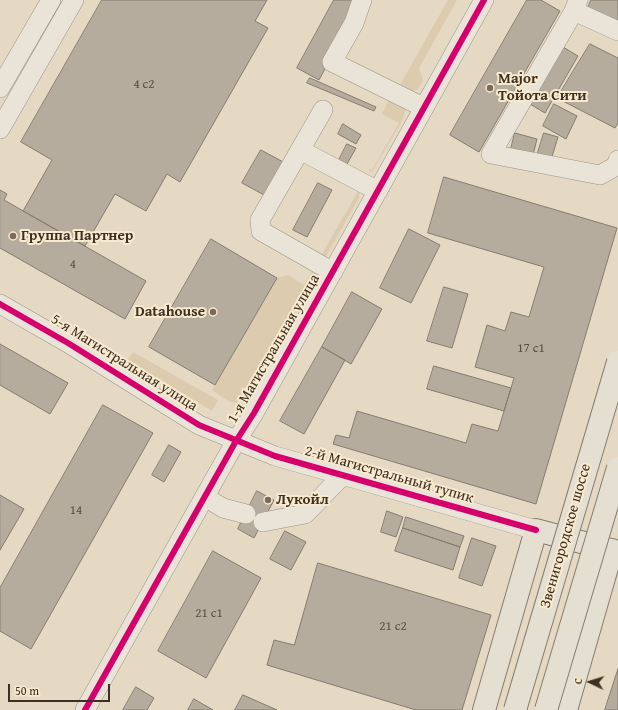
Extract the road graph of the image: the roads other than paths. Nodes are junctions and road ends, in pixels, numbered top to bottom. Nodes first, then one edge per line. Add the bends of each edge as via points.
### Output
1 (51, 0) edge
2 (74, 0) edge
3 (362, 0) edge
4 (484, 0) edge
5 (576, 6) edge
6 (618, 31) edge
7 (0, 88) edge
8 (423, 107) junction
9 (323, 110) dead end
10 (0, 129) edge
11 (300, 150) junction
12 (618, 160) edge
13 (378, 190) junction
14 (333, 272) junction
15 (0, 304) edge
16 (618, 362) edge
17 (236, 441) junction
18 (618, 468) edge
19 (343, 475) junction
20 (205, 497) junction
21 (246, 514) dead end
22 (263, 522) dead end
23 (536, 530) junction
24 (615, 551) edge
25 (85, 710) edge
26 (484, 710) edge
27 (515, 710) edge
28 (546, 710) edge
29 (566, 710) edge

1 - 7 street
2 - 10 street
3 - 8 street via 354,23 332,62
4 - 8 street, 1-я Магистральная улица
5 - 6 street
5 - 12 street via 491,154 600,175 616,166
8 - 13 street, 1-я Магистральная улица
9 - 11 street
11 - 13 street
11 - 14 street via 260,220 261,231
13 - 14 street, 1-я Магистральная улица
14 - 17 street, 1-я Магистральная улица
15 - 17 street, 5-я Магистральная улица via 138,386 173,410
16 - 27 main road, Звенигородское шоссе, bridge
17 - 19 street, 2-й Магистральный тупик via 275,456
17 - 20 street, 1-я Магистральная улица
18 - 28 main road, Звенигородское шоссе, bridge
19 - 22 street via 304,514
19 - 23 street, 2-й Магистральный тупик
20 - 21 street via 223,508
20 - 25 street, 1-я Магистральная улица
23 - 24 main road, 2-й Магистральный тупик
23 - 26 main road
24 - 29 main road

